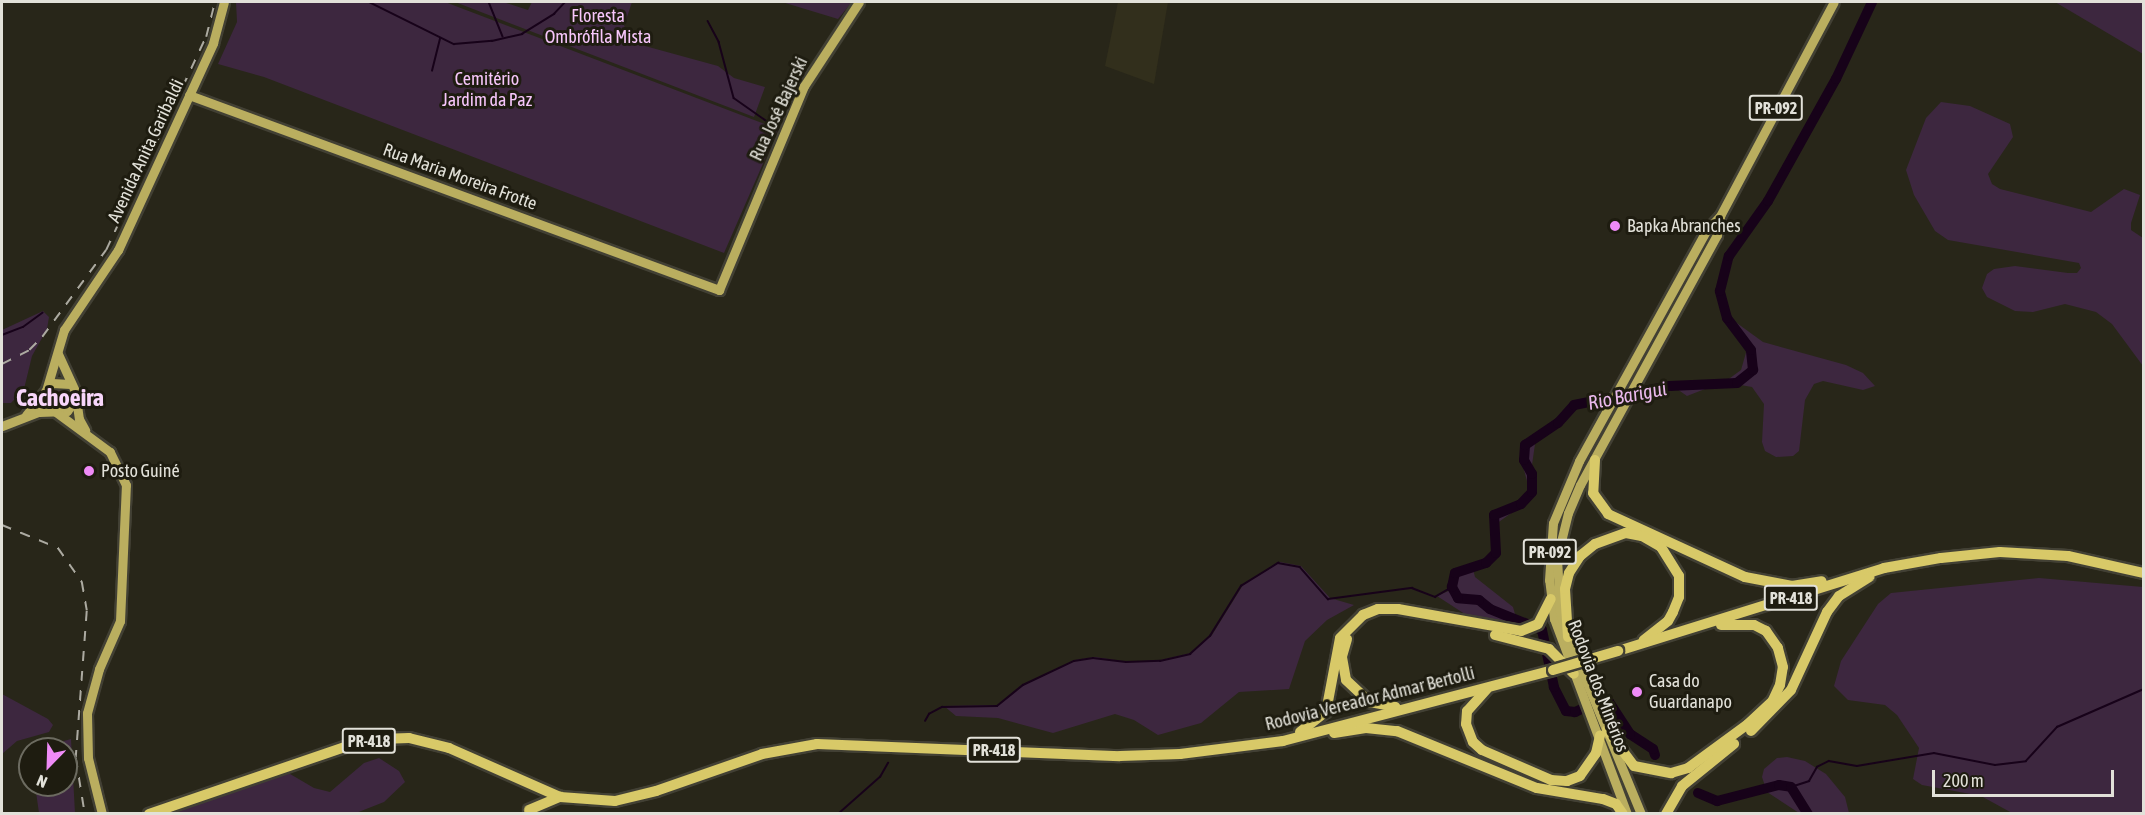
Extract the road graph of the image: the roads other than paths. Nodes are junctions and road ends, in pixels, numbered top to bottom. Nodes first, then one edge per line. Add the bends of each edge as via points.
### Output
1 (224, 2) edge
2 (859, 2) edge
3 (1834, 2) edge
4 (189, 95) junction
5 (1720, 216) junction
6 (719, 290) joint
7 (57, 351) junction
8 (70, 384) junction
9 (46, 390) junction
10 (76, 399) junction
11 (52, 410) junction
12 (26, 416) junction
13 (2, 426) edge
14 (88, 435) junction
15 (1595, 460) junction
16 (1884, 568) junction
17 (2144, 573) edge
18 (1551, 599) junction
19 (1697, 627) junction
20 (1568, 637) junction
21 (1636, 645) junction
22 (1574, 674) junction
23 (1495, 684) junction
24 (1588, 695) junction
25 (1405, 708) junction
26 (1602, 729) junction
27 (1283, 741) junction
28 (560, 797) junction
29 (529, 810) dead end
30 (102, 812) edge
31 (149, 813) edge
32 (1625, 813) edge
33 (1641, 813) edge
34 (1666, 813) edge

1 - 4 main road, Avenida Anita Garibaldi via 217,32
2 - 6 main road, Rua José Bajerski via 812,72
3 - 5 main road, Rodovia dos Minérios / PR-092
4 - 6 main road, Rua Maria Moreira Frotte
4 - 7 main road, Avenida Anita Garibaldi via 118,250 79,305
5 - 15 main road, Rodovia dos Minérios / PR-092 via 1717,235
5 - 18 main road, Rodovia dos Minérios / PR-092 via 1706,231 1579,461 1553,523
7 - 8 main road
7 - 9 main road, Avenida Anita Garibaldi
8 - 9 main road via 57,381
8 - 10 main road
9 - 11 main road via 45,399
9 - 12 main road
10 - 11 main road via 67,411
10 - 14 main road via 79,419
11 - 12 main road
11 - 14 main road
12 - 13 main road
14 - 30 main road via 120,466 128,505 120,621 99,669 87,713 88,758
15 - 16 highway via 1593,494 1608,514 1745,577 1792,586
15 - 20 main road, Rodovia dos Minérios / PR-092 via 1568,513 1557,558 1560,612
16 - 17 highway, Rodovia Vereador Admar Bertolli / PR-418 via 2001,552 2068,556
16 - 19 highway, Rodovia Vereador Admar Bertolli / PR-418
16 - 34 highway via 1839,596 1827,612 1803,669 1781,704 1682,786
18 - 22 main road, Rodovia dos Minérios / PR-092
18 - 27 highway via 1538,624 1521,631 1398,609 1378,609 1363,615 1340,638 1326,712 1317,722
19 - 21 highway, Rodovia Vereador Admar Bertolli / PR-418
19 - 26 highway via 1741,623 1766,631 1778,648 1783,667 1772,702 1749,724 1688,768 1671,773 1634,766
20 - 21 highway via 1565,589 1569,573 1594,544 1626,533 1642,536 1661,547 1678,576 1679,597 1668,621
20 - 24 main road, Rodovia dos Minérios / PR-092
21 - 23 highway, Rodovia Vereador Admar Bertolli / PR-418, bridge
22 - 24 main road, Rodovia dos Minérios / PR-092
22 - 25 highway via 1549,649 1532,643 1396,615 1364,620 1345,643 1346,680 1370,702
23 - 25 highway, Rodovia Vereador Admar Bertolli / PR-418
23 - 26 highway via 1479,694 1467,711 1469,734 1482,750 1551,780 1567,781 1589,768
24 - 26 main road, Rodovia dos Minérios / PR-092
25 - 27 highway, Rodovia Vereador Admar Bertolli / PR-418
26 - 32 main road, Rodovia dos Minérios / PR-092
26 - 33 main road, Rodovia dos Minérios / PR-092
27 - 28 highway, Rodovia Vereador Admar Bertolli / PR-418 via 1180,754 1120,756 817,744 762,754 615,801
27 - 32 highway via 1366,728 1397,731 1537,788 1603,799
28 - 29 highway
28 - 31 highway, Rodovia Vereador Admar Bertolli / PR-418 via 449,748 410,738 380,739 354,744

